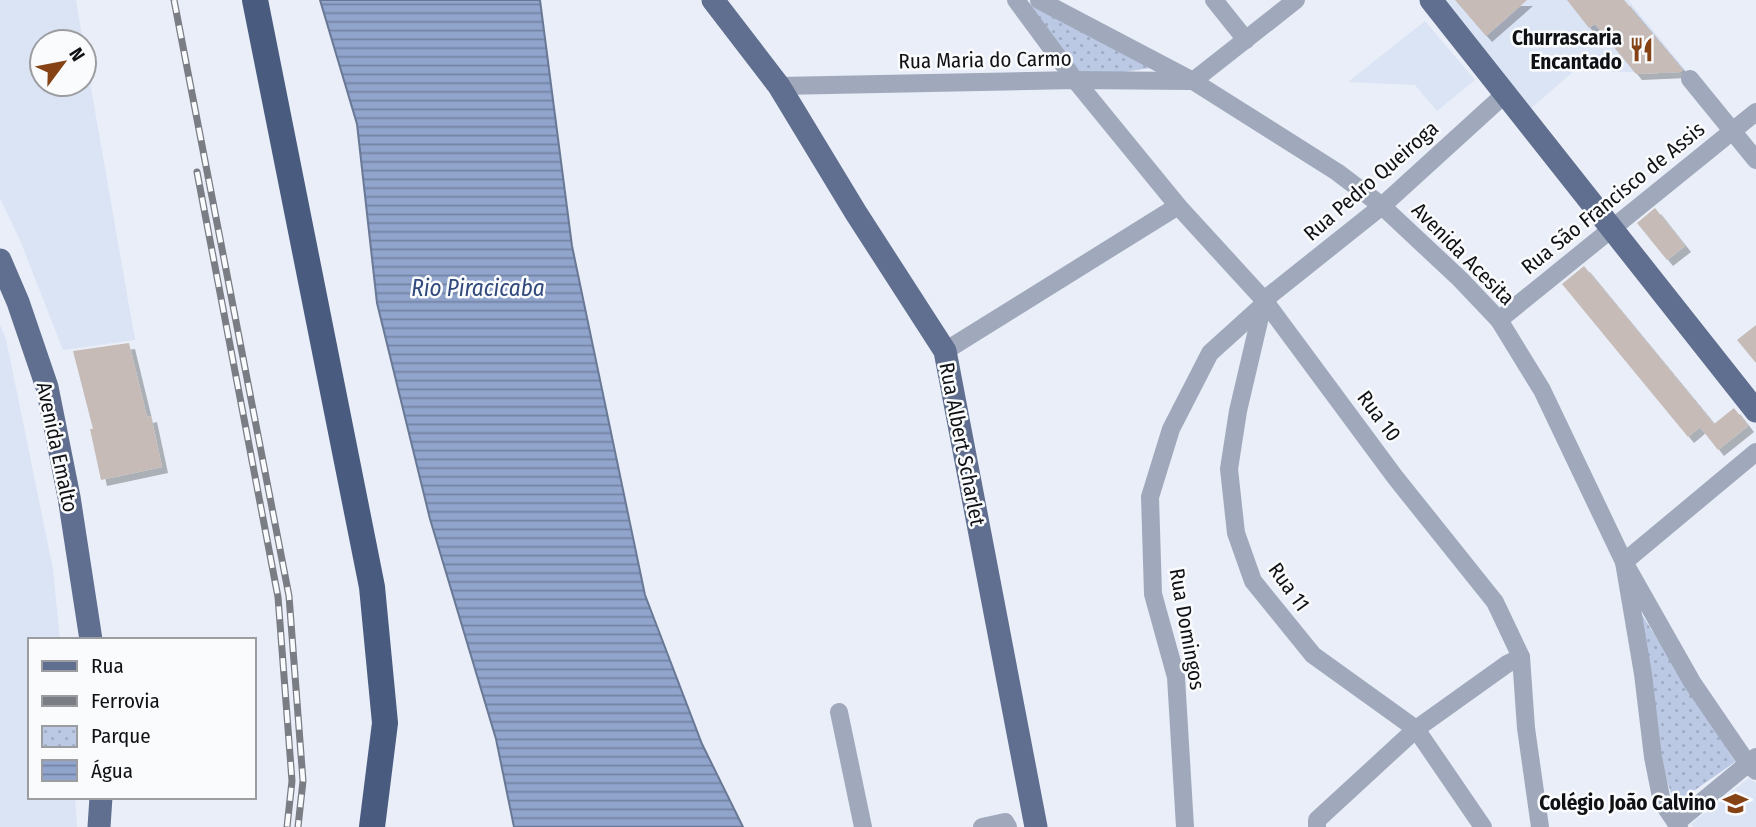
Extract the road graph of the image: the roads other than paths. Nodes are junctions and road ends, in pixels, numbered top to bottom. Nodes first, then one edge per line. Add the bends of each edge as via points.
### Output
1 (255, 0) edge
2 (713, 0) edge
3 (1016, 0) edge
4 (1039, 0) edge
5 (1214, 0) edge
6 (1296, 0) edge
7 (1431, 0) edge
8 (1246, 40) junction
9 (1690, 79) dead end
10 (1075, 80) junction
11 (1193, 81) junction
12 (779, 86) junction
13 (1505, 94) junction
14 (1756, 112) edge
15 (1732, 131) junction
16 (1756, 160) edge
17 (1178, 206) junction
18 (1382, 206) junction
19 (1612, 229) junction
20 (0, 260) edge
21 (1263, 303) junction
22 (1499, 320) junction
23 (945, 351) junction
24 (1756, 411) edge
25 (1756, 452) edge
26 (1624, 562) junction
27 (91, 638) edge
28 (1521, 657) junction
29 (839, 712) dead end
30 (1416, 729) junction
31 (1753, 764) edge
32 (101, 799) edge
33 (1317, 824) edge
34 (1677, 825) edge
35 (99, 827) edge
36 (372, 827) edge
37 (863, 827) edge
38 (982, 827) edge
39 (1008, 827) edge
40 (1036, 827) edge
41 (1185, 827) edge
42 (1483, 827) edge
43 (1541, 827) edge

1 - 36 highway via 372,587 386,723
2 - 12 main road, Rua Albert Scharlet
3 - 10 street, Rua 10
4 - 11 street, Avenida Acesita
5 - 8 street
6 - 8 street
7 - 13 main road
8 - 11 street
9 - 15 street
10 - 11 street, Rua Maria do Carmo
10 - 12 street, Rua Maria do Carmo
10 - 17 street, Rua 10
11 - 18 street, Avenida Acesita via 1338,172
12 - 23 main road, Rua Albert Scharlet
13 - 18 street, Rua Pedro Queiroga
13 - 19 main road
14 - 15 street, Rua São Francisco de Assis
15 - 16 street
15 - 19 street, Rua São Francisco de Assis
17 - 21 street, Rua 10
17 - 23 street
18 - 21 street, Rua Pedro Queiroga
18 - 22 street, Avenida Acesita
19 - 22 street, Rua São Francisco de Assis
19 - 24 main road
20 - 27 main road, Avenida Emalto via 47,387
21 - 28 street, Rua 10 via 1495,602
21 - 30 street, Rua 11 via 1229,469 1236,533 1253,581 1313,655
21 - 41 street, Rua Domingos via 1210,354 1171,429 1150,497 1153,594 1176,677
22 - 26 street, Avenida Acesita via 1542,390
23 - 40 main road, Rua Albert Scharlet
25 - 26 street
26 - 31 street via 1692,682
26 - 34 street, Avenida Acesita via 1662,802
28 - 30 street
28 - 43 street, Rua 10
29 - 37 street
30 - 33 street
30 - 42 street, Rua 11
31 - 34 street
32 - 35 main road
38 - 39 street via 1005,822

